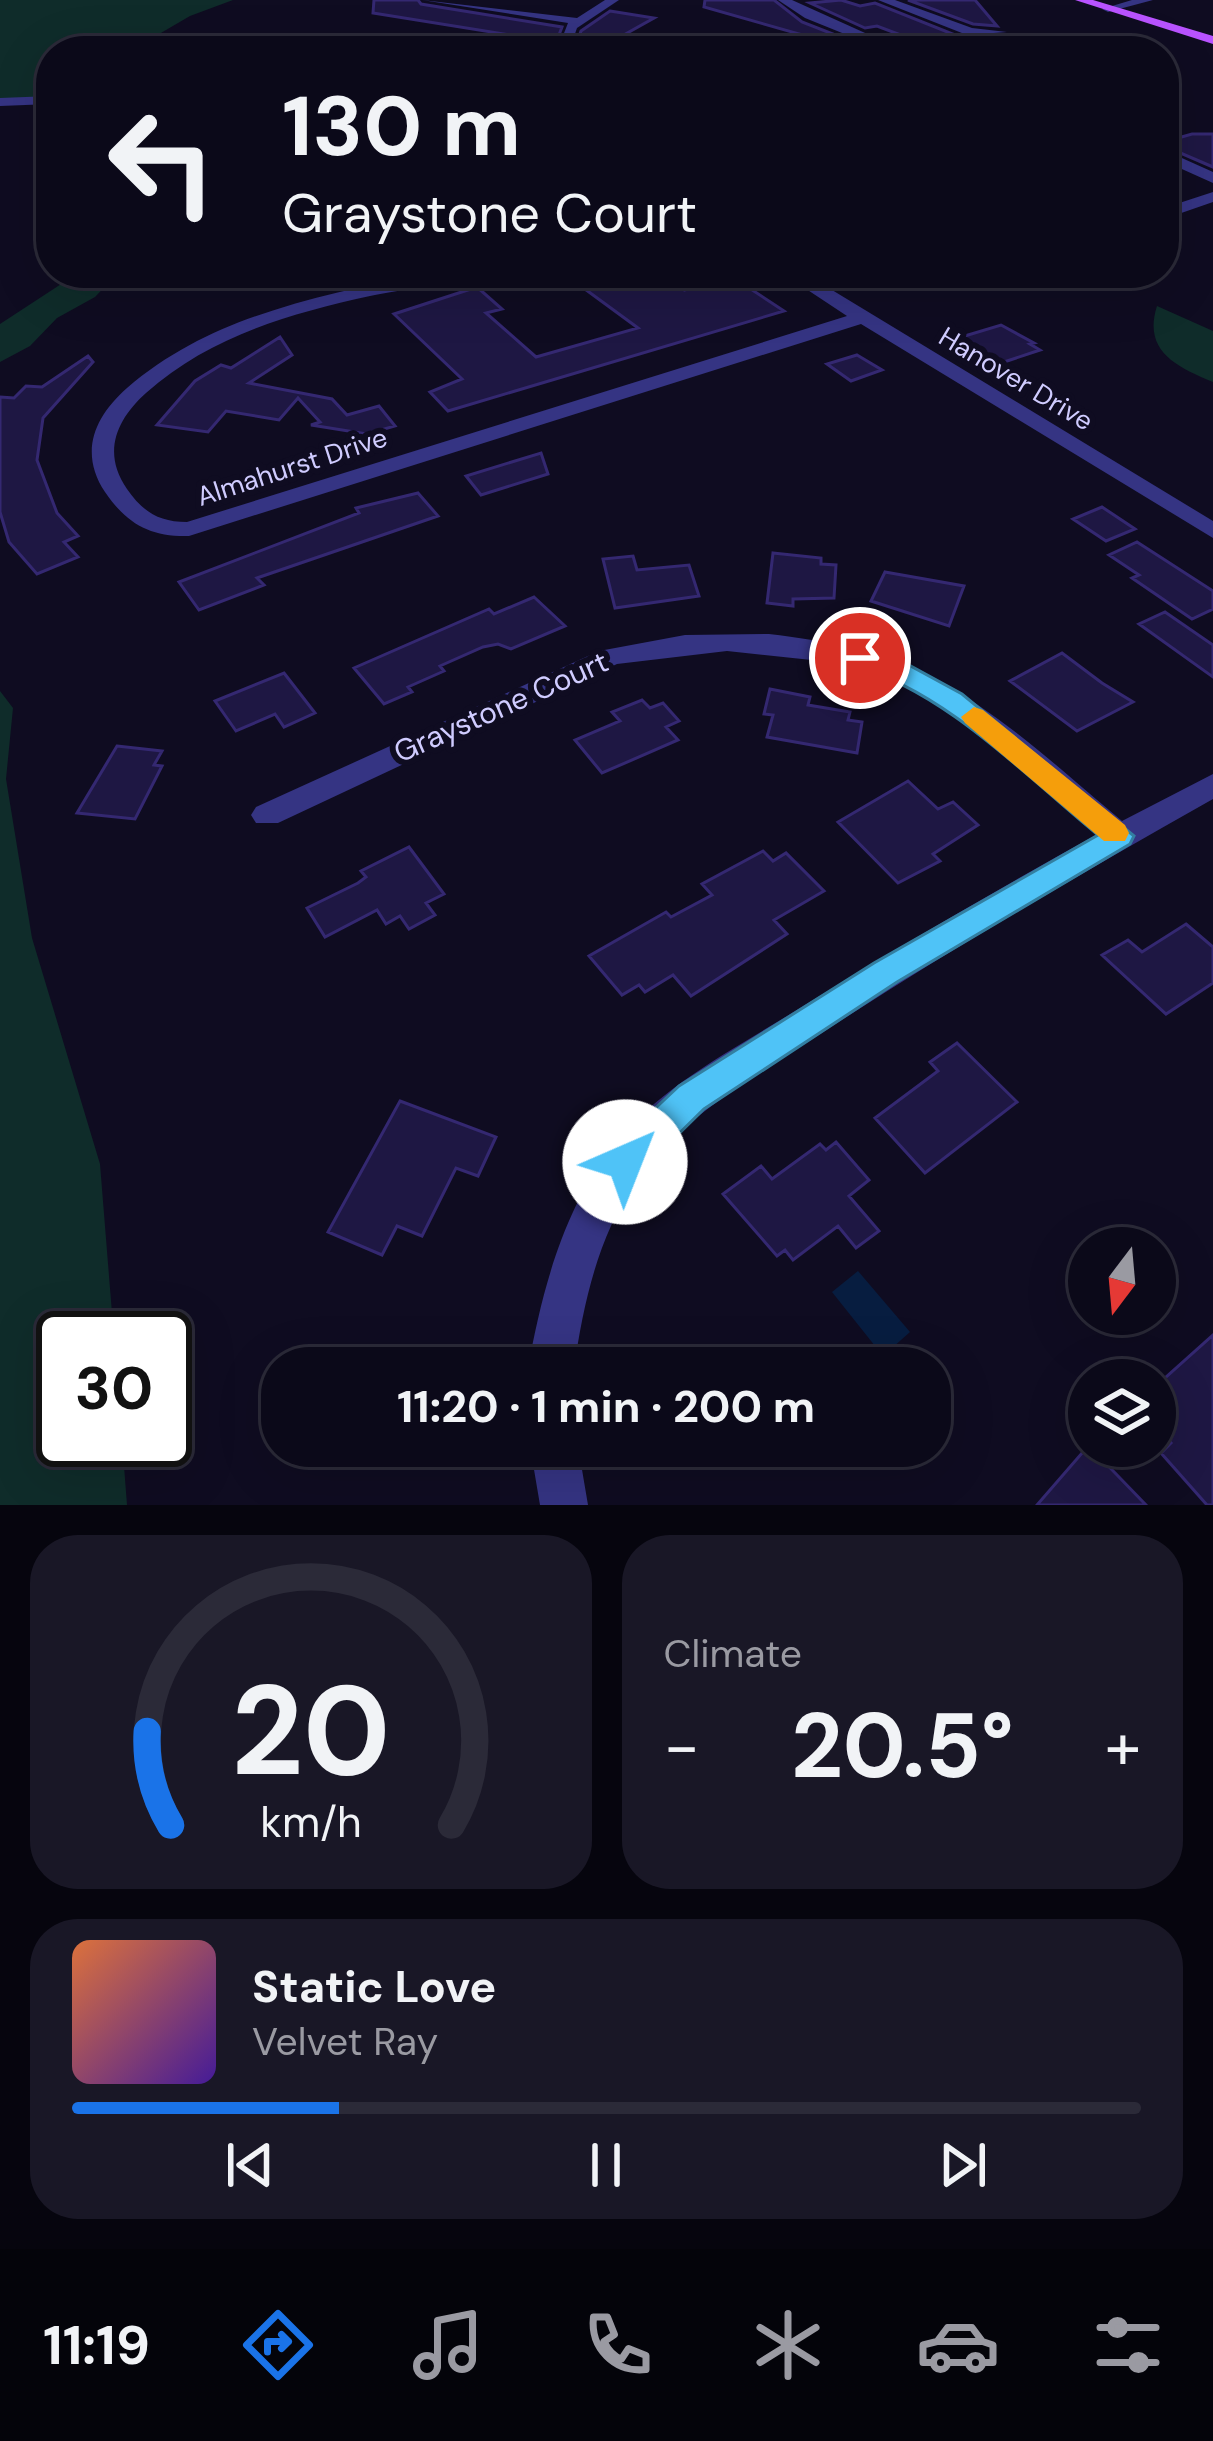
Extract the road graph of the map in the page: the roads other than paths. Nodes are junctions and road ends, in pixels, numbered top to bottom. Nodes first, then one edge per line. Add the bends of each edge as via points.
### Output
1 (428, 0) edge
2 (613, 0) edge
3 (784, 0) edge
4 (884, 0) edge
5 (1081, 0) edge
6 (1148, 0) edge
7 (1108, 9) junction
8 (577, 21) junction
9 (1001, 32) dead end
10 (566, 36) edge
11 (861, 36) edge
12 (1213, 40) edge
13 (36, 101) edge
14 (0, 102) edge
15 (1179, 161) edge
16 (1213, 178) edge
17 (1213, 197) edge
18 (1179, 209) edge
19 (389, 288) edge
20 (816, 288) edge
21 (863, 317) junction
22 (1213, 531) edge
23 (1213, 784) edge
24 (267, 815) dead end
25 (1119, 836) junction
26 (554, 1347) edge
27 (558, 1467) edge
28 (564, 1505) edge

1 - 8 street
2 - 8 street
3 - 11 street
4 - 9 street via 971,32
5 - 7 main road
6 - 7 street
7 - 12 main road
8 - 10 street
13 - 14 street
15 - 16 street
17 - 18 street
19 - 21 street, Almahurst Drive via 242,325 182,352 138,387 106,425 99,449 106,476 138,520 189,530
20 - 21 street, Hanover Drive
21 - 22 street, Hanover Drive
23 - 25 street
24 - 25 street, Graystone Court via 609,657 649,646 733,643 860,658 926,683
25 - 26 street via 885,972 655,1129 625,1162 577,1254
27 - 28 street

